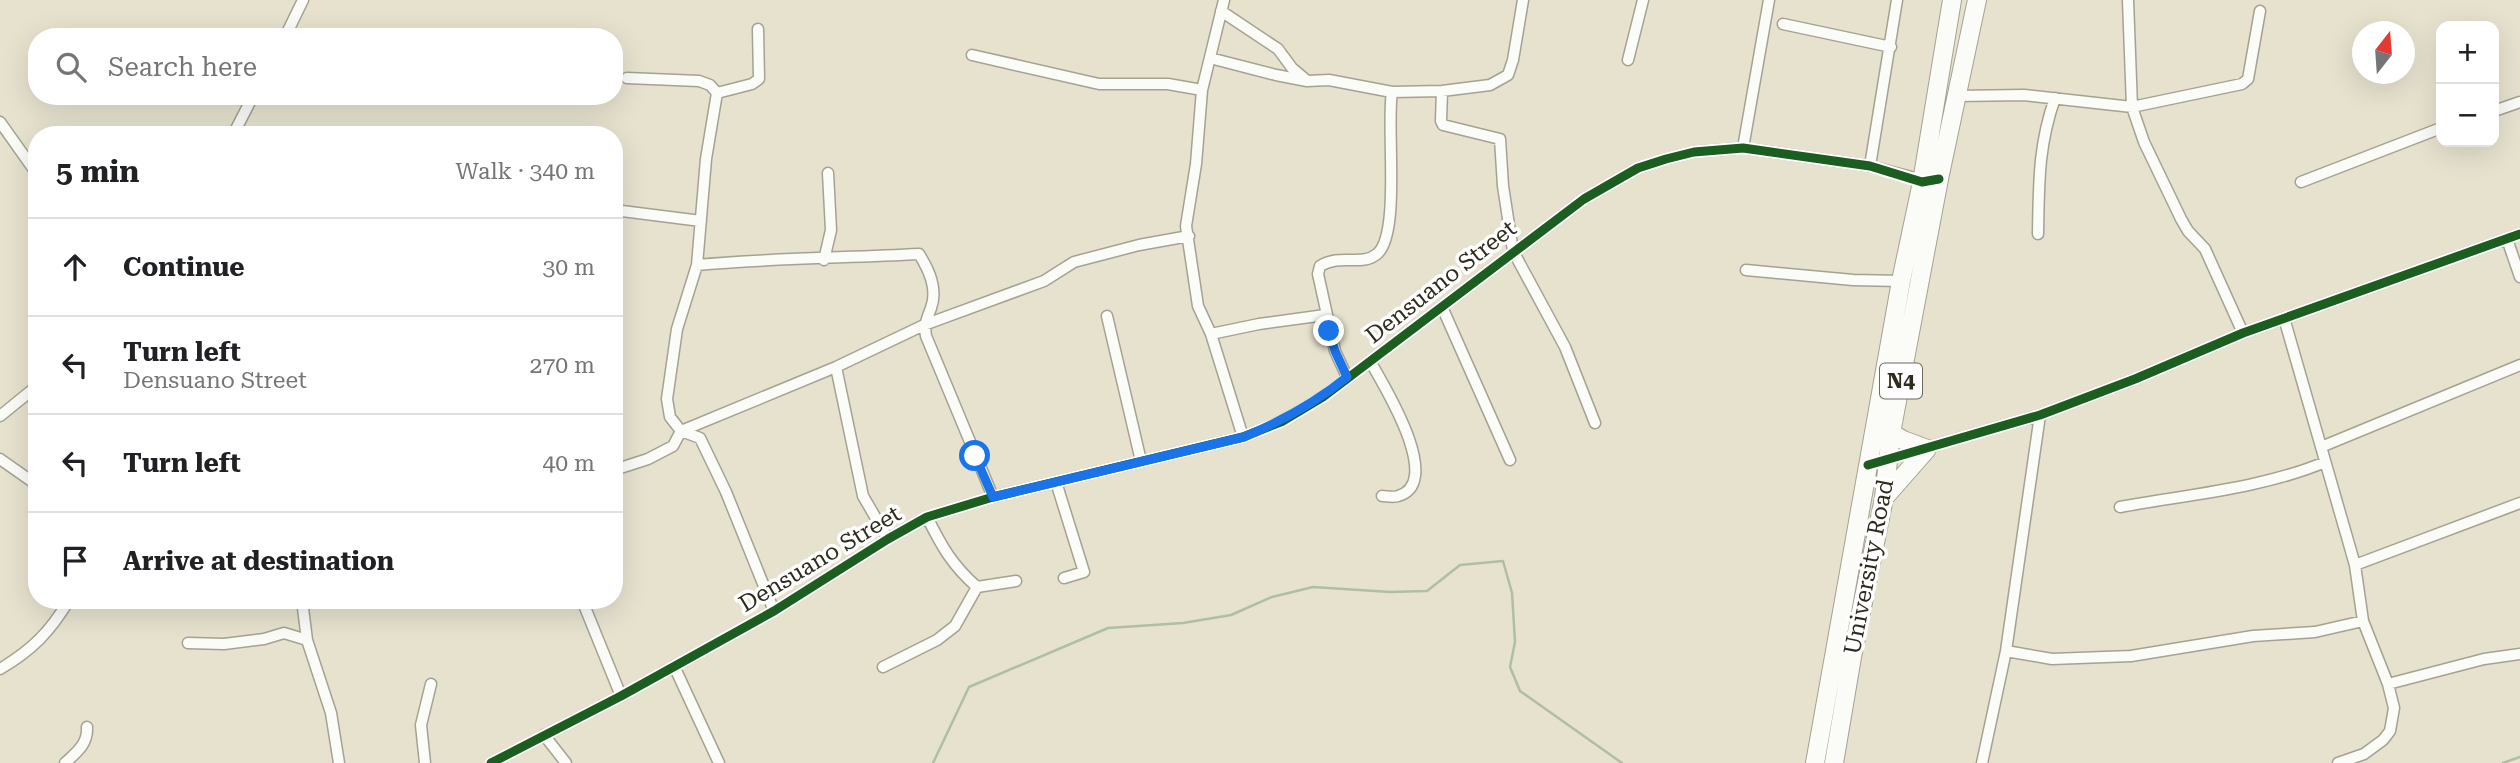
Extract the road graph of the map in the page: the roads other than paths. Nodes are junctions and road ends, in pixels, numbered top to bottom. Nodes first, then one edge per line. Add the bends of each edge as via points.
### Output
1 (303, 0) edge
2 (1523, 0) edge
3 (1643, 0) edge
4 (1769, 0) edge
5 (1898, 0) edge
6 (1952, 0) edge
7 (1977, 0) edge
8 (2128, 0) edge
9 (1222, 6) edge
10 (2260, 11) dead end
11 (1783, 24) dead end
12 (289, 28) edge
13 (758, 29) dead end
14 (1891, 47) junction
15 (972, 55) dead end
16 (1210, 58) junction
17 (1628, 60) dead end
18 (627, 78) dead end
19 (1307, 80) junction
20 (1202, 90) junction
21 (1442, 91) junction
22 (1392, 92) junction
23 (717, 93) junction
24 (1958, 96) junction
25 (2055, 98) junction
26 (2520, 102) edge
27 (248, 105) edge
28 (2132, 107) junction
29 (2499, 109) edge
30 (0, 122) edge
31 (238, 126) edge
32 (2436, 130) edge
33 (1743, 148) junction
34 (28, 161) edge
35 (1870, 166) junction
36 (828, 173) dead end
37 (1931, 180) junction
38 (2301, 182) dead end
39 (623, 211) edge
40 (701, 222) junction
41 (2038, 234) dead end
42 (2520, 234) edge
43 (1189, 236) junction
44 (2507, 239) junction
45 (1513, 251) junction
46 (824, 260) junction
47 (697, 265) junction
48 (1746, 270) dead end
49 (2520, 277) edge
50 (1901, 281) junction
51 (1441, 307) junction
52 (1325, 315) junction
53 (1107, 316) dead end
54 (2284, 318) junction
55 (924, 325) junction
56 (2243, 332) junction
57 (1211, 334) junction
58 (1370, 361) junction
59 (2520, 365) edge
60 (836, 367) junction
61 (1347, 377) junction
62 (28, 393) edge
63 (2040, 415) junction
64 (0, 416) edge
65 (1595, 423) dead end
66 (681, 431) junction
67 (1891, 433) junction
68 (1244, 437) junction
69 (2321, 447) junction
70 (1927, 449) junction
71 (0, 459) edge
72 (1888, 459) junction
73 (1510, 460) dead end
74 (1141, 461) junction
75 (2325, 462) junction
76 (623, 467) edge
77 (28, 479) edge
78 (1056, 482) junction
79 (1382, 496) dead end
80 (993, 497) junction
81 (1884, 498) junction
82 (2520, 503) edge
83 (2120, 507) dead end
84 (927, 517) junction
85 (888, 539) junction
86 (2355, 565) junction
87 (1064, 578) dead end
88 (1016, 581) dead end
89 (977, 587) junction
90 (64, 609) edge
91 (303, 609) edge
92 (586, 609) edge
93 (774, 611) junction
94 (2363, 621) junction
95 (307, 640) junction
96 (188, 643) dead end
97 (2006, 651) junction
98 (2520, 654) edge
99 (674, 666) junction
100 (883, 667) dead end
101 (0, 669) edge
102 (431, 684) dead end
103 (2388, 684) junction
104 (621, 696) junction
105 (87, 727) dead end
106 (544, 734) junction
107 (65, 763) edge
108 (339, 763) edge
109 (425, 763) edge
110 (491, 763) edge
111 (566, 763) edge
112 (719, 763) edge
113 (1815, 763) edge
114 (1835, 763) edge
115 (1982, 763) edge
116 (2338, 763) edge

1 - 12 street
2 - 21 street via 1508,75 1490,85
3 - 17 street
4 - 33 street
5 - 14 street
6 - 37 highway, University Road / N4
7 - 24 highway, University Road / N4
8 - 28 street
9 - 16 street
9 - 19 street via 1278,49
10 - 28 street via 2245,83
11 - 14 street
13 - 23 street via 759,79
14 - 35 street
15 - 20 street via 1099,84 1167,84
16 - 19 street
16 - 20 street
18 - 23 street via 699,80
19 - 22 street
20 - 43 street via 1186,226
21 - 22 street
21 - 45 street via 1443,125 1500,139
22 - 52 street via 1385,242 1363,261 1339,258 1320,267
23 - 40 street
24 - 25 street
24 - 37 highway, University Road / N4
25 - 28 street
25 - 41 street via 2040,150
26 - 29 street
27 - 31 street
28 - 56 street via 2181,219 2205,249
30 - 34 street
32 - 38 street
33 - 35 street, Densuano Street
33 - 45 street, Densuano Street via 1694,152 1638,168 1584,198
35 - 37 street, Densuano Street
36 - 46 street via 831,230
37 - 50 highway, University Road / N4
37 - 67 highway, University Road / N4
39 - 40 street
40 - 47 street
42 - 44 street
43 - 55 street via 1074,262 1044,281
43 - 57 street via 1198,306
44 - 49 street
44 - 54 street
45 - 51 street, Densuano Street
45 - 65 street via 1565,346
46 - 47 street
46 - 55 street via 919,254 934,288
47 - 66 street via 677,329 667,400 670,417
48 - 50 street
50 - 113 highway, University Road / N4
51 - 58 street, Densuano Street
51 - 73 street
52 - 57 street
52 - 61 street
53 - 74 street
54 - 56 street
54 - 69 street
55 - 60 street
55 - 80 street
56 - 63 street
57 - 68 street
58 - 61 street, Densuano Street
58 - 79 street via 1415,458 1416,474 1410,488 1399,496
59 - 69 street
60 - 66 street
60 - 85 street via 863,496
61 - 68 street, Densuano Street via 1283,421
62 - 64 street
63 - 70 street
63 - 97 street
66 - 76 street via 673,446
66 - 93 street via 700,438 714,462
67 - 70 highway
67 - 72 highway, University Road / N4
68 - 74 street, Densuano Street
69 - 75 street
70 - 72 street
70 - 81 highway
71 - 77 street
72 - 81 highway, University Road / N4
74 - 78 street, Densuano Street
75 - 83 street via 2258,482
75 - 86 street
78 - 80 street, Densuano Street
78 - 87 street via 1084,572
80 - 84 street, Densuano Street
81 - 114 highway, University Road / N4
82 - 86 street
84 - 85 street, Densuano Street
84 - 89 street via 944,552
85 - 93 street, Densuano Street
86 - 94 street
88 - 89 street
89 - 100 street via 955,626
90 - 101 street via 52,628 24,655
91 - 95 street
92 - 104 street
93 - 99 street, Densuano Street
94 - 97 street via 2315,632 2253,636 2101,659 2052,659
94 - 103 street
95 - 96 street via 284,633 224,644
95 - 108 street via 331,713
97 - 115 street
98 - 103 street
99 - 104 street, Densuano Street
99 - 112 street
102 - 109 street via 421,724
103 - 116 street via 2394,708 2390,731 2364,754
104 - 106 street, Densuano Street
105 - 107 street via 87,737
106 - 110 street, Densuano Street
106 - 111 street

